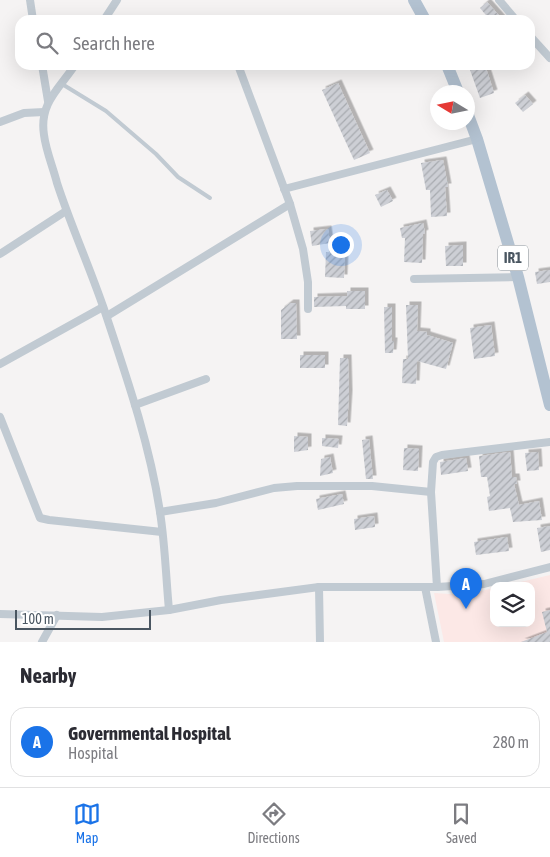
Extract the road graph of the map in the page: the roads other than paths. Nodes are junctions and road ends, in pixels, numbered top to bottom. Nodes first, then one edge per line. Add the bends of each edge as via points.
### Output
1 (30, 0) edge
2 (117, 0) edge
3 (414, 0) edge
4 (499, 0) edge
5 (32, 15) edge
6 (107, 15) edge
7 (422, 15) edge
8 (512, 15) edge
9 (535, 42) edge
10 (550, 58) edge
11 (43, 70) edge
12 (72, 70) edge
13 (240, 70) edge
14 (449, 70) edge
15 (62, 84) junction
16 (455, 85) edge
17 (48, 100) junction
18 (44, 112) junction
19 (0, 122) edge
20 (474, 130) edge
21 (478, 139) junction
22 (284, 189) junction
23 (210, 198) dead end
24 (290, 204) junction
25 (66, 211) junction
26 (0, 254) edge
27 (518, 276) junction
28 (414, 279) dead end
29 (103, 307) junction
30 (308, 309) dead end
31 (107, 316) junction
32 (0, 364) edge
33 (206, 379) dead end
34 (550, 405) edge
35 (135, 406) junction
36 (0, 417) edge
37 (550, 442) edge
38 (431, 492) junction
39 (160, 512) junction
40 (162, 532) junction
41 (550, 566) edge
42 (319, 587) junction
43 (425, 587) junction
44 (437, 587) junction
45 (169, 610) junction
46 (0, 614) edge
47 (57, 615) junction
48 (42, 642) edge
49 (320, 642) edge
50 (436, 642) edge

1 - 5 street
2 - 6 street
3 - 7 main road
4 - 8 street
9 - 10 street
11 - 17 street
12 - 15 street
13 - 22 street
14 - 16 main road
15 - 17 street
15 - 23 lane via 106,111 178,177
17 - 18 street
18 - 19 street via 24,113
18 - 25 street via 44,135
20 - 21 main road, IR1
21 - 22 street
21 - 27 main road, IR1
22 - 24 street
24 - 30 street via 303,249
24 - 31 street
25 - 26 street
25 - 29 street
27 - 28 street
27 - 34 main road, IR1
29 - 31 street
29 - 32 street
31 - 35 street
33 - 35 street
35 - 39 street
36 - 40 street via 40,518
37 - 38 street via 436,457
38 - 39 street via 372,486 297,486
38 - 44 street
39 - 40 street
40 - 45 street
41 - 44 street via 484,584
42 - 43 street
42 - 45 street
42 - 49 street
43 - 44 street
43 - 50 street
45 - 47 street via 102,617
46 - 47 street
47 - 48 street

